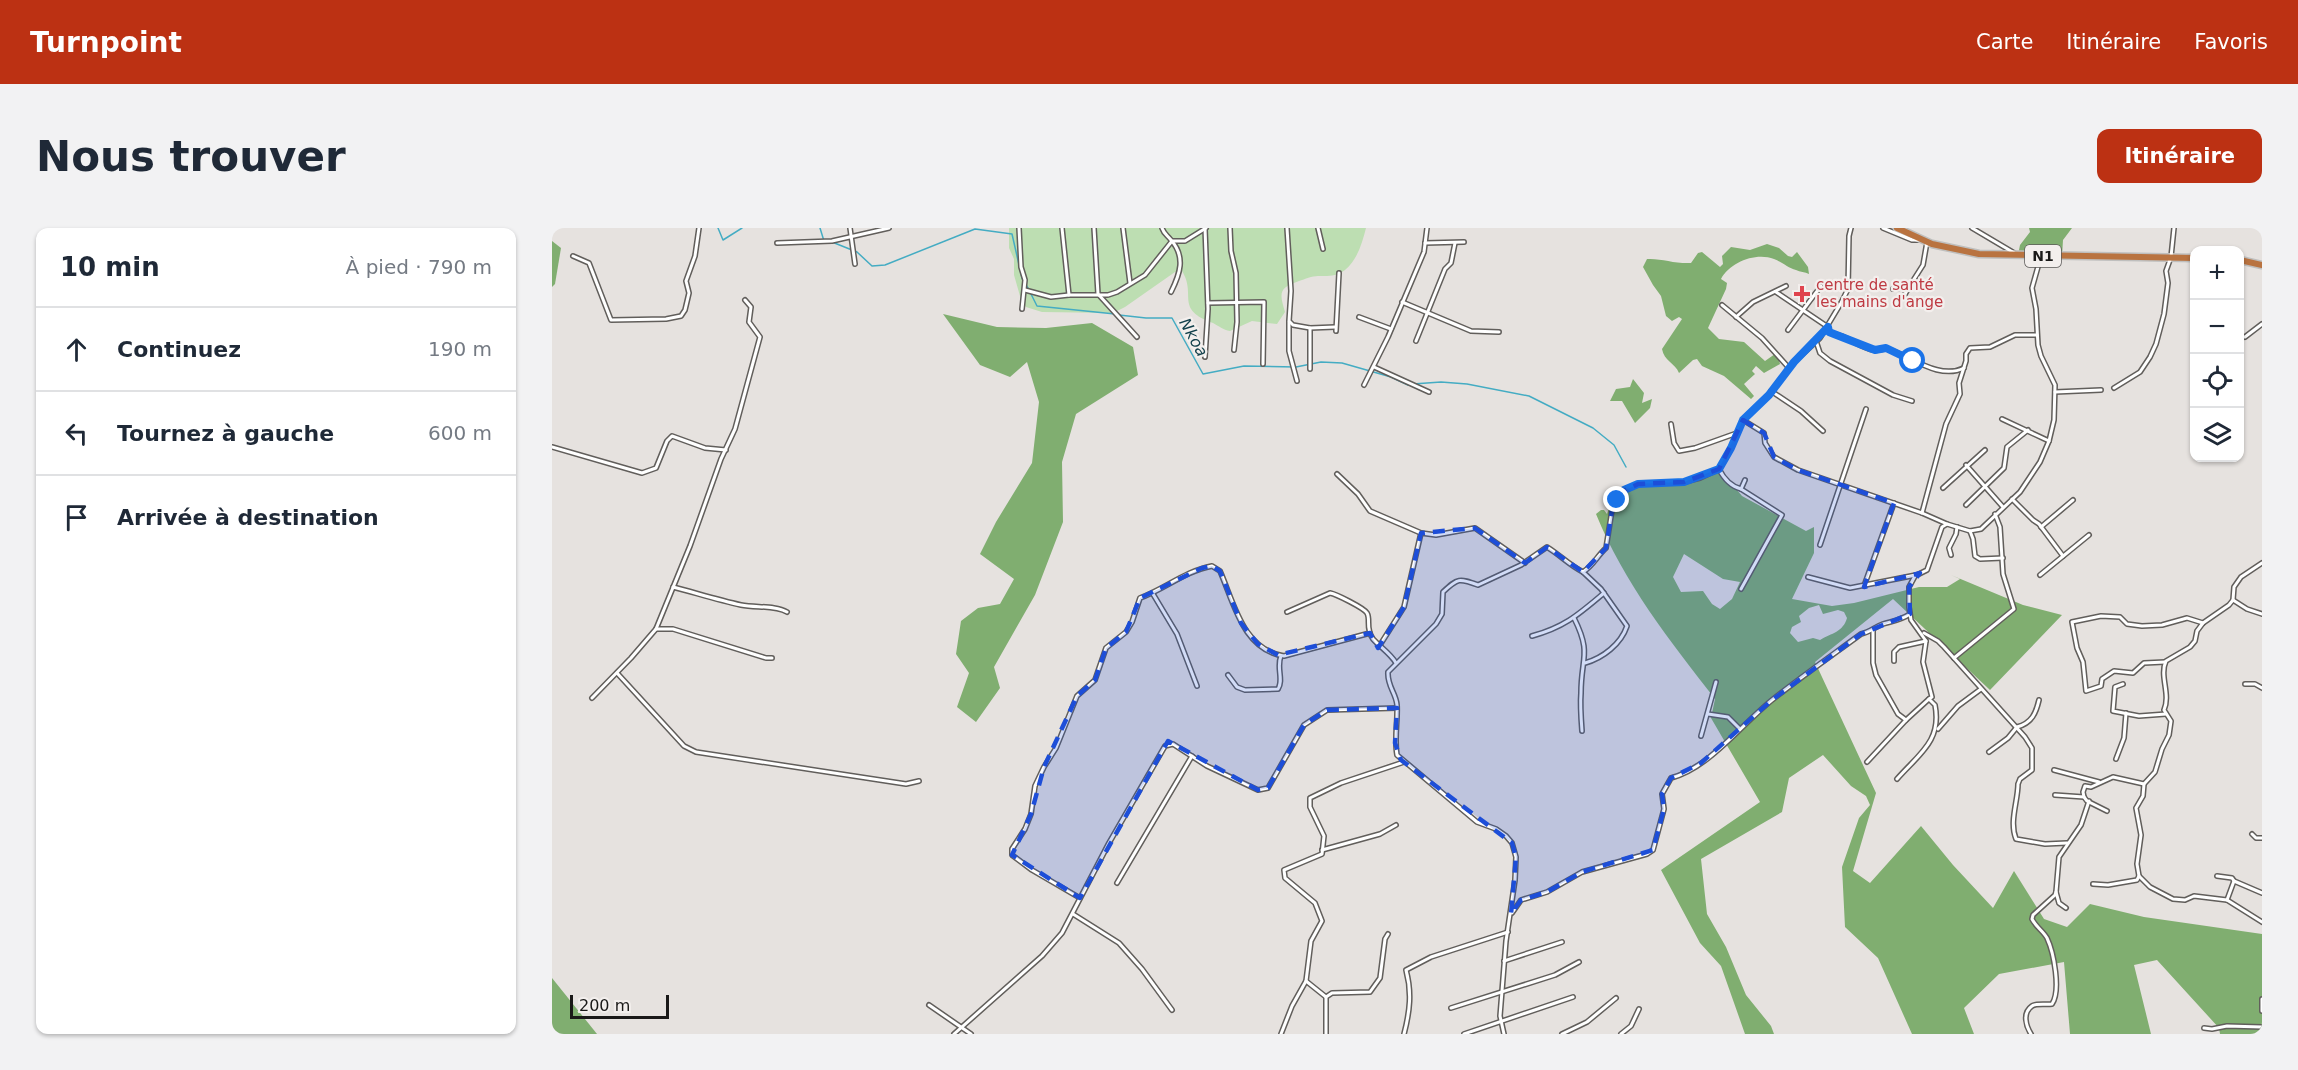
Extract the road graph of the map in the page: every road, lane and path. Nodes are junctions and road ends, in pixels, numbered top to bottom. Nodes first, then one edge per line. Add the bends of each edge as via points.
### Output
1 (699, 228) edge
2 (850, 228) edge
3 (889, 228) edge
4 (1019, 228) edge
5 (1062, 228) edge
6 (1094, 228) edge
7 (1123, 228) edge
8 (1162, 228) edge
9 (1205, 228) edge
10 (1230, 228) edge
11 (1287, 228) edge
12 (1318, 228) edge
13 (1427, 228) edge
14 (1851, 228) edge
15 (1883, 228) edge
16 (1897, 228) edge
17 (1972, 228) edge
18 (2174, 228) edge
19 (852, 236) junction
20 (1172, 241) junction
21 (1925, 241) junction
22 (1464, 242) dead end
23 (777, 243) dead end
24 (1425, 243) junction
25 (1455, 243) junction
26 (1323, 249) dead end
27 (2017, 255) junction
28 (573, 256) dead end
29 (2041, 256) junction
30 (2171, 257) junction
31 (2190, 258) edge
32 (2244, 261) edge
33 (855, 264) dead end
34 (2262, 265) edge
35 (1339, 273) dead end
36 (1130, 283) junction
37 (1786, 286) dead end
38 (1821, 286) dead end
39 (1909, 287) junction
40 (1893, 289) dead end
41 (1025, 290) junction
42 (1171, 291) dead end
43 (1776, 292) junction
44 (1098, 294) junction
45 (1069, 295) junction
46 (1904, 296) dead end
47 (745, 300) dead end
48 (1236, 301) junction
49 (1402, 302) junction
50 (1208, 303) junction
51 (1722, 305) dead end
52 (1022, 309) dead end
53 (1802, 310) junction
54 (1427, 312) junction
55 (1359, 317) dead end
56 (1736, 317) junction
57 (1289, 321) junction
58 (2262, 324) edge
59 (1828, 327) junction
60 (1310, 328) junction
61 (1391, 329) junction
62 (1788, 330) dead end
63 (1499, 332) dead end
64 (2037, 335) junction
65 (1137, 337) dead end
66 (2245, 337) dead end
67 (1416, 341) dead end
68 (1816, 341) junction
69 (1234, 350) dead end
70 (1205, 357) dead end
71 (1263, 364) dead end
72 (1374, 367) junction
73 (1789, 368) junction
74 (1964, 368) junction
75 (1311, 369) dead end
76 (1297, 381) dead end
77 (1364, 385) dead end
78 (2114, 388) dead end
79 (2101, 390) dead end
80 (1772, 391) junction
81 (1429, 392) dead end
82 (2055, 392) junction
83 (1911, 401) dead end
84 (1866, 409) dead end
85 (2002, 419) dead end
86 (1743, 420) junction
87 (1671, 424) dead end
88 (1823, 430) dead end
89 (2028, 430) junction
90 (1737, 433) junction
91 (2049, 441) junction
92 (552, 447) edge
93 (726, 450) junction
94 (1985, 450) dead end
95 (1966, 465) junction
96 (1719, 469) junction
97 (1337, 474) dead end
98 (1746, 480) dead end
99 (1840, 484) junction
100 (1985, 487) junction
101 (1943, 488) dead end
102 (1741, 489) junction
103 (2012, 499) junction
104 (2073, 500) dead end
105 (1894, 503) junction
106 (1966, 505) dead end
107 (2003, 507) junction
108 (1922, 513) junction
109 (1995, 514) junction
110 (1947, 524) junction
111 (1957, 526) junction
112 (2041, 527) junction
113 (1970, 531) junction
114 (1421, 533) junction
115 (2089, 535) dead end
116 (1820, 545) dead end
117 (1951, 555) dead end
118 (2063, 556) junction
119 (2003, 558) junction
120 (1525, 563) junction
121 (2262, 563) edge
122 (1583, 572) junction
123 (1920, 573) junction
124 (2040, 575) dead end
125 (1808, 577) dead end
126 (1864, 586) junction
127 (673, 587) junction
128 (1741, 588) dead end
129 (1604, 593) junction
130 (1153, 594) junction
131 (2233, 600) junction
132 (788, 612) dead end
133 (1287, 612) dead end
134 (1910, 614) junction
135 (2262, 614) edge
136 (1574, 618) junction
137 (2203, 623) junction
138 (656, 629) junction
139 (1873, 631) junction
140 (1370, 633) junction
141 (1922, 633) junction
142 (1532, 636) dead end
143 (1926, 641) junction
144 (1380, 645) junction
145 (1281, 656) junction
146 (772, 658) dead end
147 (1954, 658) junction
148 (1894, 661) dead end
149 (2165, 662) junction
150 (1396, 663) junction
151 (1585, 663) junction
152 (617, 673) junction
153 (1228, 675) dead end
154 (1716, 682) dead end
155 (2123, 684) dead end
156 (2245, 684) dead end
157 (1197, 686) dead end
158 (2262, 688) edge
159 (1982, 689) junction
160 (592, 698) dead end
161 (1929, 699) junction
162 (2039, 700) dead end
163 (1397, 708) junction
164 (1708, 714) junction
165 (2126, 714) junction
166 (2166, 714) junction
167 (1906, 720) junction
168 (2017, 727) junction
169 (1740, 729) junction
170 (1936, 730) junction
171 (1582, 731) dead end
172 (1701, 736) dead end
173 (1989, 752) dead end
174 (1192, 756) junction
175 (2116, 759) dead end
176 (1404, 762) junction
177 (1867, 762) dead end
178 (2054, 770) dead end
179 (1898, 779) dead end
180 (919, 781) dead end
181 (2100, 783) junction
182 (2144, 784) junction
183 (2055, 795) dead end
184 (2084, 797) junction
185 (2089, 801) junction
186 (2108, 811) dead end
187 (1396, 825) dead end
188 (2252, 834) dead end
189 (2262, 838) edge
190 (2067, 843) junction
191 (1322, 850) junction
192 (2139, 876) junction
193 (2217, 876) dead end
194 (2234, 881) junction
195 (1117, 883) dead end
196 (2093, 884) dead end
197 (2056, 892) junction
198 (2262, 893) edge
199 (1080, 898) junction
200 (2227, 900) junction
201 (2066, 908) dead end
202 (1073, 914) junction
203 (1511, 914) junction
204 (2262, 922) edge
205 (1508, 932) junction
206 (1388, 934) dead end
207 (1562, 942) dead end
208 (1504, 961) junction
209 (1579, 962) dead end
210 (1306, 981) junction
211 (1503, 992) junction
212 (1326, 997) junction
213 (1574, 997) dead end
214 (1616, 998) dead end
215 (2262, 999) edge
216 (928, 1005) dead end
217 (1451, 1008) dead end
218 (1639, 1009) dead end
219 (1172, 1010) dead end
220 (2262, 1011) edge
221 (1501, 1022) junction
222 (962, 1027) junction
223 (2262, 1027) edge
224 (2204, 1028) dead end
225 (954, 1034) edge
226 (970, 1034) edge
227 (1281, 1034) edge
228 (1326, 1034) edge
229 (1404, 1034) edge
230 (1464, 1034) edge
231 (1504, 1034) edge
232 (1562, 1034) edge
233 (1621, 1034) edge
234 (2031, 1034) edge

1 - 28 street via 686,281 689,293 681,316 611,320 589,263
2 - 19 street
3 - 19 street
4 - 41 street
5 - 45 street
6 - 44 street
7 - 36 street
8 - 20 street
9 - 20 street via 1185,241
9 - 50 street
10 - 48 street
11 - 57 street
12 - 26 street
13 - 24 street
14 - 59 street via 1848,290
15 - 21 street
16 - 21 highway, N1
17 - 27 street
18 - 30 street
19 - 23 street via 831,241
19 - 33 street
20 - 36 street via 1144,274
20 - 42 street via 1181,271
21 - 27 highway, N1 via 1955,251
21 - 39 street via 1923,265
22 - 25 street
24 - 25 street
24 - 49 street
25 - 54 street via 1451,263
27 - 29 highway, N1
29 - 30 highway, N1
29 - 64 street via 2032,288
30 - 31 highway, N1
30 - 78 street via 2166,271 2164,314 2150,357 2140,372
32 - 34 highway
35 - 60 street via 1336,329
36 - 44 street via 1108,296
37 - 43 street
38 - 53 street
39 - 40 street via 1904,283
39 - 46 street
41 - 45 street via 1051,297
41 - 52 street
43 - 53 street
43 - 56 street via 1753,302
44 - 45 street
44 - 65 street
47 - 93 street via 751,307 749,322 760,337
48 - 50 street
48 - 69 street
48 - 71 street via 1264,302
49 - 54 street
49 - 61 street
50 - 70 street
51 - 56 street
53 - 59 street
53 - 62 street
54 - 63 street via 1471,331
54 - 67 street
55 - 61 street
56 - 73 street
57 - 60 street via 1293,326
57 - 76 street via 1289,351
58 - 66 street
59 - 68 street
59 - 74 street via 1829,332 1875,350 1886,348 1947,372
60 - 75 street
61 - 72 street
64 - 74 street via 2015,335 1990,347 1970,348
64 - 82 street
68 - 73 street
68 - 83 street via 1820,353 1830,361
72 - 77 street
72 - 81 street
73 - 80 street
74 - 108 street via 1960,394 1946,424
79 - 82 street
80 - 86 street
80 - 88 street
82 - 91 street
84 - 99 street
85 - 89 street
86 - 90 street
86 - 99 street via 1764,433 1774,457
87 - 90 street via 1679,451
89 - 91 street
89 - 100 street via 2007,447 2004,468
90 - 96 street
91 - 103 street via 2034,471
92 - 93 street via 642,473 656,468 672,436 705,448
93 - 127 street
94 - 95 street
95 - 100 street
95 - 101 street
96 - 102 street via 1728,484
96 - 122 street via 1684,482 1638,484 1624,490 1613,504 1606,548
97 - 114 street via 1370,511
98 - 102 street
99 - 105 street
99 - 116 street
100 - 106 street
100 - 107 street
102 - 128 street via 1782,515
103 - 107 street
103 - 112 street
104 - 112 street
105 - 108 street
105 - 126 street
107 - 109 street
108 - 110 street
109 - 113 street via 1981,529
109 - 119 street
110 - 111 street
110 - 123 street via 1938,535 1927,570
111 - 113 street
111 - 117 street via 1949,548
112 - 118 street
113 - 119 street via 1975,556
114 - 120 street via 1436,535 1475,528
114 - 144 street via 1404,607
115 - 118 street
118 - 124 street
119 - 147 street via 2003,574 2014,609
120 - 122 street via 1547,547
120 - 150 street via 1478,585 1455,580 1443,592 1442,614 1436,624
121 - 131 street via 2241,577 2234,587
122 - 129 street
123 - 126 street
123 - 134 street via 1909,587
125 - 126 street via 1850,588
127 - 132 street via 741,605
127 - 138 street
129 - 136 street
129 - 151 street via 1627,626 1605,654
130 - 145 street via 1178,578 1212,566 1220,571 1240,623 1258,644
130 - 157 street via 1177,634
130 - 199 street via 1140,598 1126,632 1106,648 1095,680 1077,696 1035,786 1031,814 1012,849 1012,855 1032,870
131 - 135 street
131 - 137 street
133 - 140 street via 1330,593 1366,611
134 - 139 street
134 - 141 street
136 - 142 street via 1555,630
136 - 151 street via 1585,642
137 - 149 street via 2190,647
137 - 149 street via 2187,618 2142,626 2127,624 2120,617 2102,616 2072,622 2086,691 2102,686 2102,679 2114,671 2129,673 2144,663
138 - 146 street via 673,629
138 - 152 street
139 - 167 street via 1876,675 1898,714
139 - 169 street via 1861,634 1772,700
140 - 144 street
140 - 145 street
141 - 143 street
141 - 147 street via 1938,641
143 - 148 street via 1899,647 1894,652
143 - 161 street via 1923,662 1932,697
144 - 150 street
145 - 153 street via 1278,689 1245,690 1237,687
147 - 159 street
149 - 166 street
150 - 163 street via 1388,672 1388,681
151 - 171 street
152 - 160 street
152 - 180 street via 684,746 696,752 906,784
154 - 164 street
155 - 165 street via 2115,687 2112,708
156 - 158 street
159 - 168 street
159 - 170 street via 1958,706
161 - 167 street
161 - 170 street via 1935,705
162 - 168 street via 2035,715
163 - 174 street via 1322,713 1304,725 1268,788 1258,790
163 - 176 street via 1395,743 1397,755
164 - 169 street via 1728,717
164 - 172 street
165 - 166 street
165 - 175 street via 2124,738
166 - 182 street via 2171,721 2169,735 2155,772
167 - 177 street
168 - 173 street
168 - 190 street via 2032,748 2033,764 2018,784 2016,839
169 - 203 street via 1701,764 1671,778 1662,794 1664,809 1653,850 1582,872 1547,892 1521,900
170 - 179 street via 1922,753
174 - 195 street
174 - 199 street via 1173,744 1165,746
176 - 191 street via 1310,798 1324,836
176 - 203 street via 1478,822 1496,829 1512,843 1516,857
178 - 181 street
181 - 182 street via 2113,777
181 - 184 street via 2085,786
182 - 192 street via 2136,808 2141,835
183 - 184 street
184 - 185 street
185 - 186 street
185 - 190 street via 2081,825
187 - 191 street via 1380,834
188 - 189 street
190 - 197 street via 2059,857
191 - 210 street via 1322,854 1284,870 1285,878 1315,903 1322,921 1311,941
192 - 196 street via 2137,880
192 - 200 street via 2173,899 2194,896
193 - 194 street
194 - 198 street
194 - 200 street
197 - 201 street via 2059,903
197 - 234 street via 2032,919 2048,940 2056,999 2052,1004 2030,1007 2025,1025
199 - 202 street
200 - 204 street
202 - 219 street via 1119,943
202 - 222 street via 1042,956
203 - 205 street
205 - 208 street
205 - 229 street via 1431,957 1406,970 1411,993
206 - 212 street via 1380,978 1370,992 1332,993
207 - 208 street
208 - 211 street
209 - 211 street via 1556,975
210 - 212 street
210 - 227 street
211 - 217 street
211 - 221 street
212 - 228 street
213 - 221 street
214 - 232 street via 1587,1022
215 - 220 street
216 - 222 street
218 - 233 street via 1631,1026
221 - 230 street
221 - 231 street
222 - 225 street
222 - 226 street
223 - 224 street

